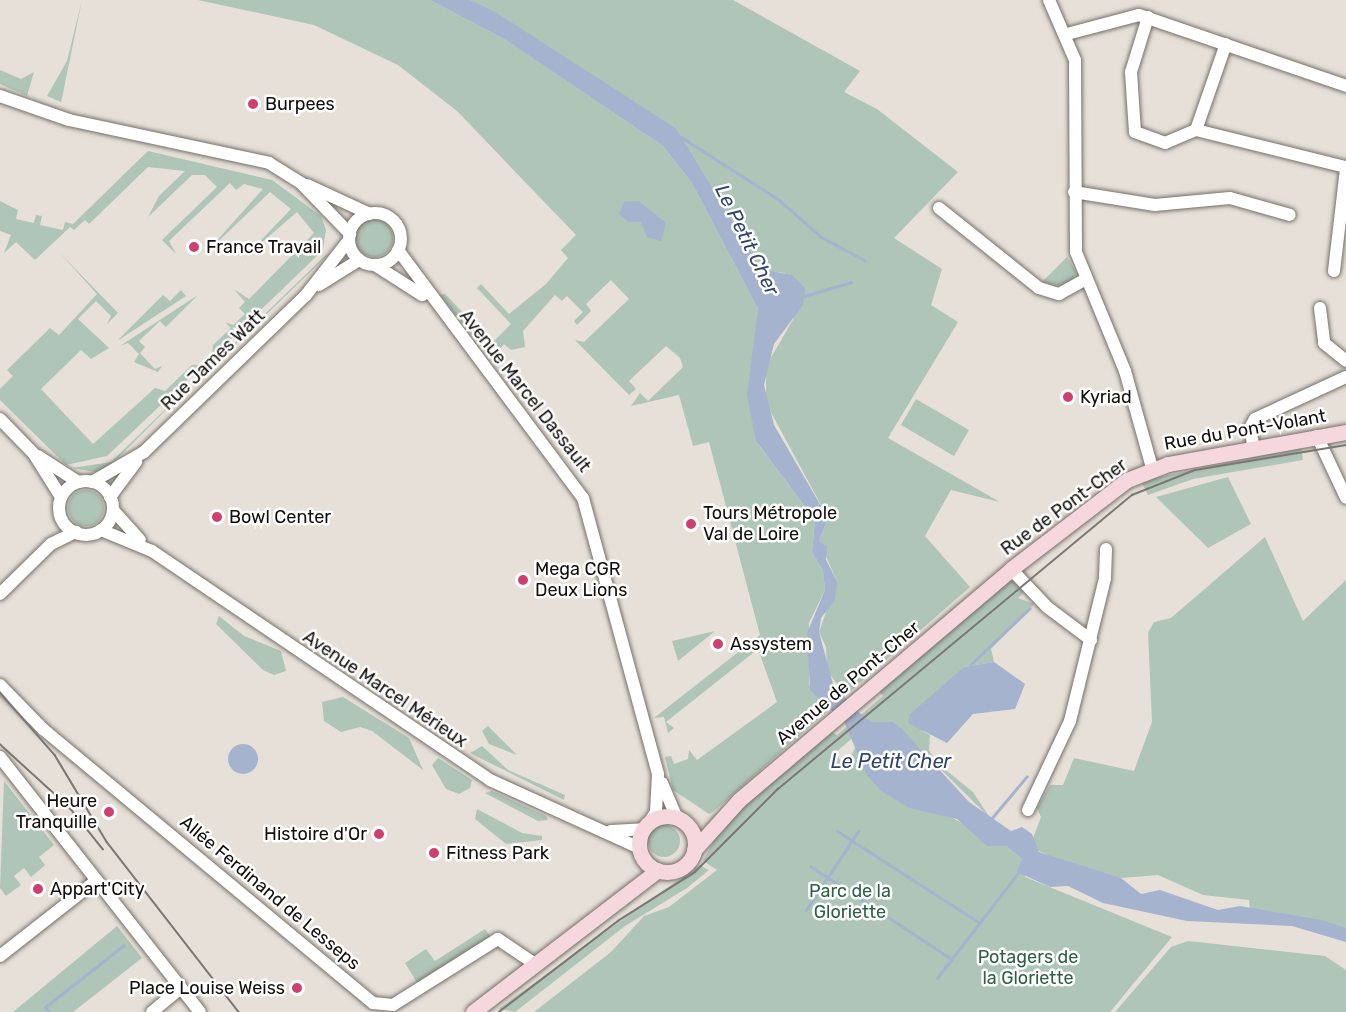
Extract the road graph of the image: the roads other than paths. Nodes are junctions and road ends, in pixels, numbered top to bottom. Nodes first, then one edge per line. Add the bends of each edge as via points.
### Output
1 (1049, 0) edge
2 (1148, 17) junction
3 (1067, 34) junction
4 (1226, 44) junction
5 (1346, 86) edge
6 (0, 96) edge
7 (1196, 130) junction
8 (1346, 168) edge
9 (301, 183) junction
10 (1074, 192) junction
11 (939, 208) dead end
12 (370, 214) junction
13 (1290, 216) dead end
14 (1343, 220) edge
15 (350, 237) junction
16 (398, 250) junction
17 (359, 260) junction
18 (375, 265) junction
19 (1334, 271) dead end
20 (1086, 279) junction
21 (306, 295) junction
22 (437, 309) junction
23 (1320, 309) dead end
24 (1346, 361) edge
25 (1346, 377) edge
26 (0, 419) edge
27 (1346, 432) edge
28 (1317, 436) junction
29 (1254, 449) junction
30 (144, 452) junction
31 (34, 454) junction
32 (1152, 468) junction
33 (78, 482) junction
34 (92, 482) junction
35 (62, 497) junction
36 (111, 497) junction
37 (1346, 498) edge
38 (113, 510) junction
39 (61, 517) junction
40 (101, 530) junction
41 (76, 532) junction
42 (51, 544) junction
43 (1106, 549) dead end
44 (152, 551) junction
45 (1005, 574) junction
46 (0, 594) edge
47 (1091, 640) junction
48 (0, 685) edge
49 (0, 757) edge
50 (658, 774) junction
51 (1028, 810) dead end
52 (722, 816) junction
53 (682, 821) junction
54 (646, 826) junction
55 (611, 831) junction
56 (694, 850) junction
57 (641, 853) junction
58 (658, 870) junction
59 (97, 880) junction
60 (631, 889) junction
61 (0, 956) edge
62 (535, 964) junction
63 (181, 988) junction
64 (152, 1012) edge
65 (200, 1012) edge
66 (473, 1012) edge

1 - 3 street
2 - 3 street via 1115,19
2 - 4 street
2 - 7 street via 1131,72 1136,132 1165,143
3 - 10 street via 1077,88
4 - 5 street
4 - 7 street
6 - 9 street via 69,120 262,160
7 - 8 street
8 - 14 street
9 - 12 street
9 - 15 street
10 - 13 street via 1165,206 1230,198
10 - 20 street via 1074,242
11 - 20 street via 1039,288 1059,294
12 - 15 street via 357,221
12 - 16 street via 394,222
14 - 19 street
15 - 17 street
15 - 21 street, Rue James Watt
16 - 18 street
16 - 22 street, Avenue Marcel Dassault
17 - 18 street
17 - 21 street, Rue James Watt
18 - 22 street, Avenue Marcel Dassault via 396,274
20 - 32 street via 1125,371
21 - 30 street, Rue James Watt
22 - 50 street, Avenue Marcel Dassault via 564,467 583,498
23 - 24 street via 1324,343
25 - 29 street via 1255,419 1250,428
26 - 31 street
27 - 28 main road, Rue du Pont-Volant
28 - 29 main road, Rue du Pont-Volant
28 - 37 street
29 - 32 main road, Rue du Pont-Volant
30 - 34 street, Rue James Watt
30 - 36 street, Rue James Watt
31 - 33 street
31 - 35 street
32 - 45 main road, Rue de Pont-Cher via 1116,487
33 - 34 street
33 - 35 street
34 - 36 street
35 - 39 street
36 - 38 street
38 - 40 street
38 - 44 street, Avenue Marcel Mérieux
39 - 41 street
39 - 42 street
40 - 41 street
40 - 44 street, Avenue Marcel Mérieux
41 - 42 street
42 - 46 street
43 - 47 street
44 - 55 street, Avenue Marcel Mérieux via 454,759 521,796
45 - 47 street
45 - 52 main road, Avenue de Pont-Cher
47 - 51 street via 1070,721
48 - 62 street, Allée Ferdinand de Lesseps via 43,729 373,1003 393,1005 498,939
49 - 59 street
50 - 53 street, Avenue Marcel Dassault
50 - 54 street, Avenue Marcel Dassault via 657,805
52 - 53 main road, Avenue de Pont-Cher
52 - 56 main road, Avenue de Pont-Cher
53 - 54 main road
53 - 56 main road
54 - 55 street, Avenue Marcel Mérieux
54 - 57 main road
55 - 57 street, Avenue Marcel Mérieux
56 - 58 main road via 681,868
57 - 58 main road
57 - 60 main road
58 - 60 main road
59 - 61 street
59 - 63 street
60 - 62 main road
62 - 66 main road
63 - 64 street
63 - 65 street

